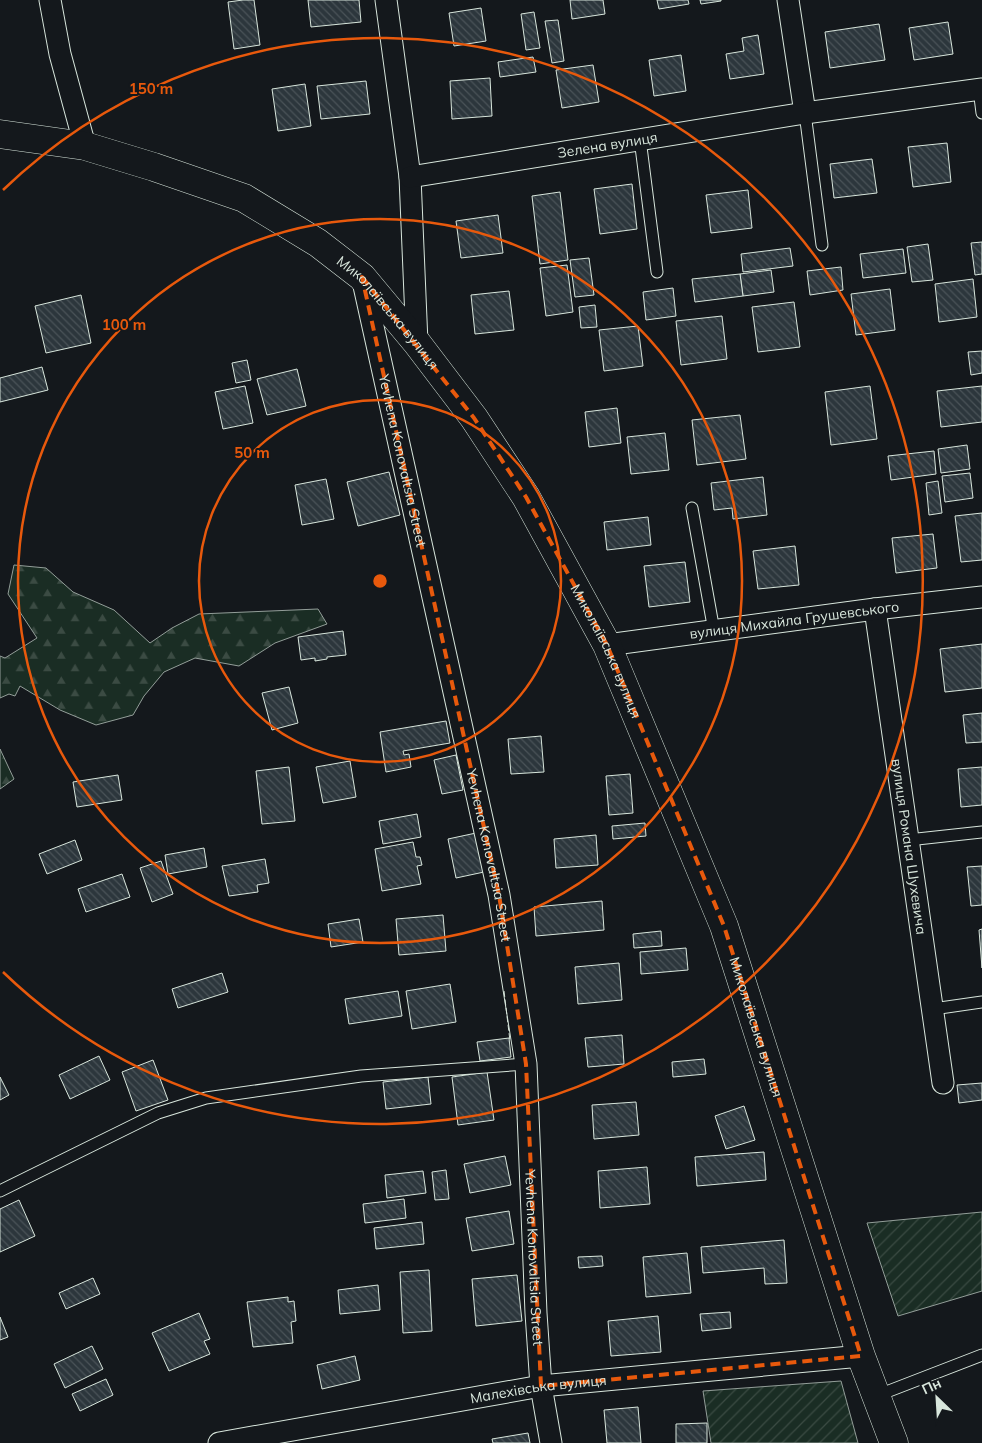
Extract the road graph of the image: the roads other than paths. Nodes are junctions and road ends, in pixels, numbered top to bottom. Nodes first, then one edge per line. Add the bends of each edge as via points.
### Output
1 (50, 0) edge
2 (386, 0) edge
3 (788, 0) edge
4 (980, 89) edge
5 (805, 113) junction
6 (982, 114) edge
7 (640, 139) junction
8 (2, 140) edge
9 (85, 146) junction
10 (410, 177) junction
11 (822, 245) dead end
12 (657, 272) dead end
13 (362, 277) junction
14 (417, 343) junction
15 (692, 508) dead end
16 (982, 597) edge
17 (875, 610) junction
18 (714, 631) junction
19 (607, 645) junction
20 (982, 832) edge
21 (908, 840) junction
22 (982, 1002) edge
23 (933, 1008) junction
24 (526, 1064) junction
25 (943, 1083) dead end
26 (0, 1191) edge
27 (982, 1355) edge
28 (861, 1356) junction
29 (541, 1386) junction
30 (876, 1396) junction
31 (219, 1443) edge
32 (550, 1443) edge
33 (894, 1443) edge

1 - 9 street via 60,54
2 - 10 street
3 - 5 street
4 - 5 street, Зелена вулиця
4 - 6 lane
5 - 7 street, Зелена вулиця
5 - 11 lane
7 - 10 street, Зелена вулиця
7 - 12 lane
8 - 9 main road, Миколаївська вулиця
9 - 13 main road, Миколаївська вулиця via 244,198 318,243
10 - 14 street
13 - 14 main road, Миколаївська вулиця
13 - 24 street, Yevhena Konovaltsia Street via 499,895
14 - 19 main road, Миколаївська вулиця via 474,418 526,497
15 - 18 lane
16 - 17 street, вулиця Михайла Грушевського
17 - 18 street, вулиця Михайла Грушевського
17 - 21 street, вулиця Романа Шухевича
18 - 19 street, вулиця Михайла Грушевського
19 - 28 main road, Миколаївська вулиця via 724,926
20 - 21 lane
21 - 23 street, вулиця Романа Шухевича
22 - 23 lane
23 - 25 street, вулиця Романа Шухевича
24 - 26 lane via 361,1076 206,1098 158,1113
24 - 29 street, Yevhena Konovaltsia Street
27 - 30 lane
28 - 29 street, Малехівська вулиця
28 - 30 main road, Миколаївська вулиця
29 - 31 street, Малехівська вулиця
29 - 32 street, Yevhena Konovaltsia Street
30 - 33 main road, Миколаївська вулиця

